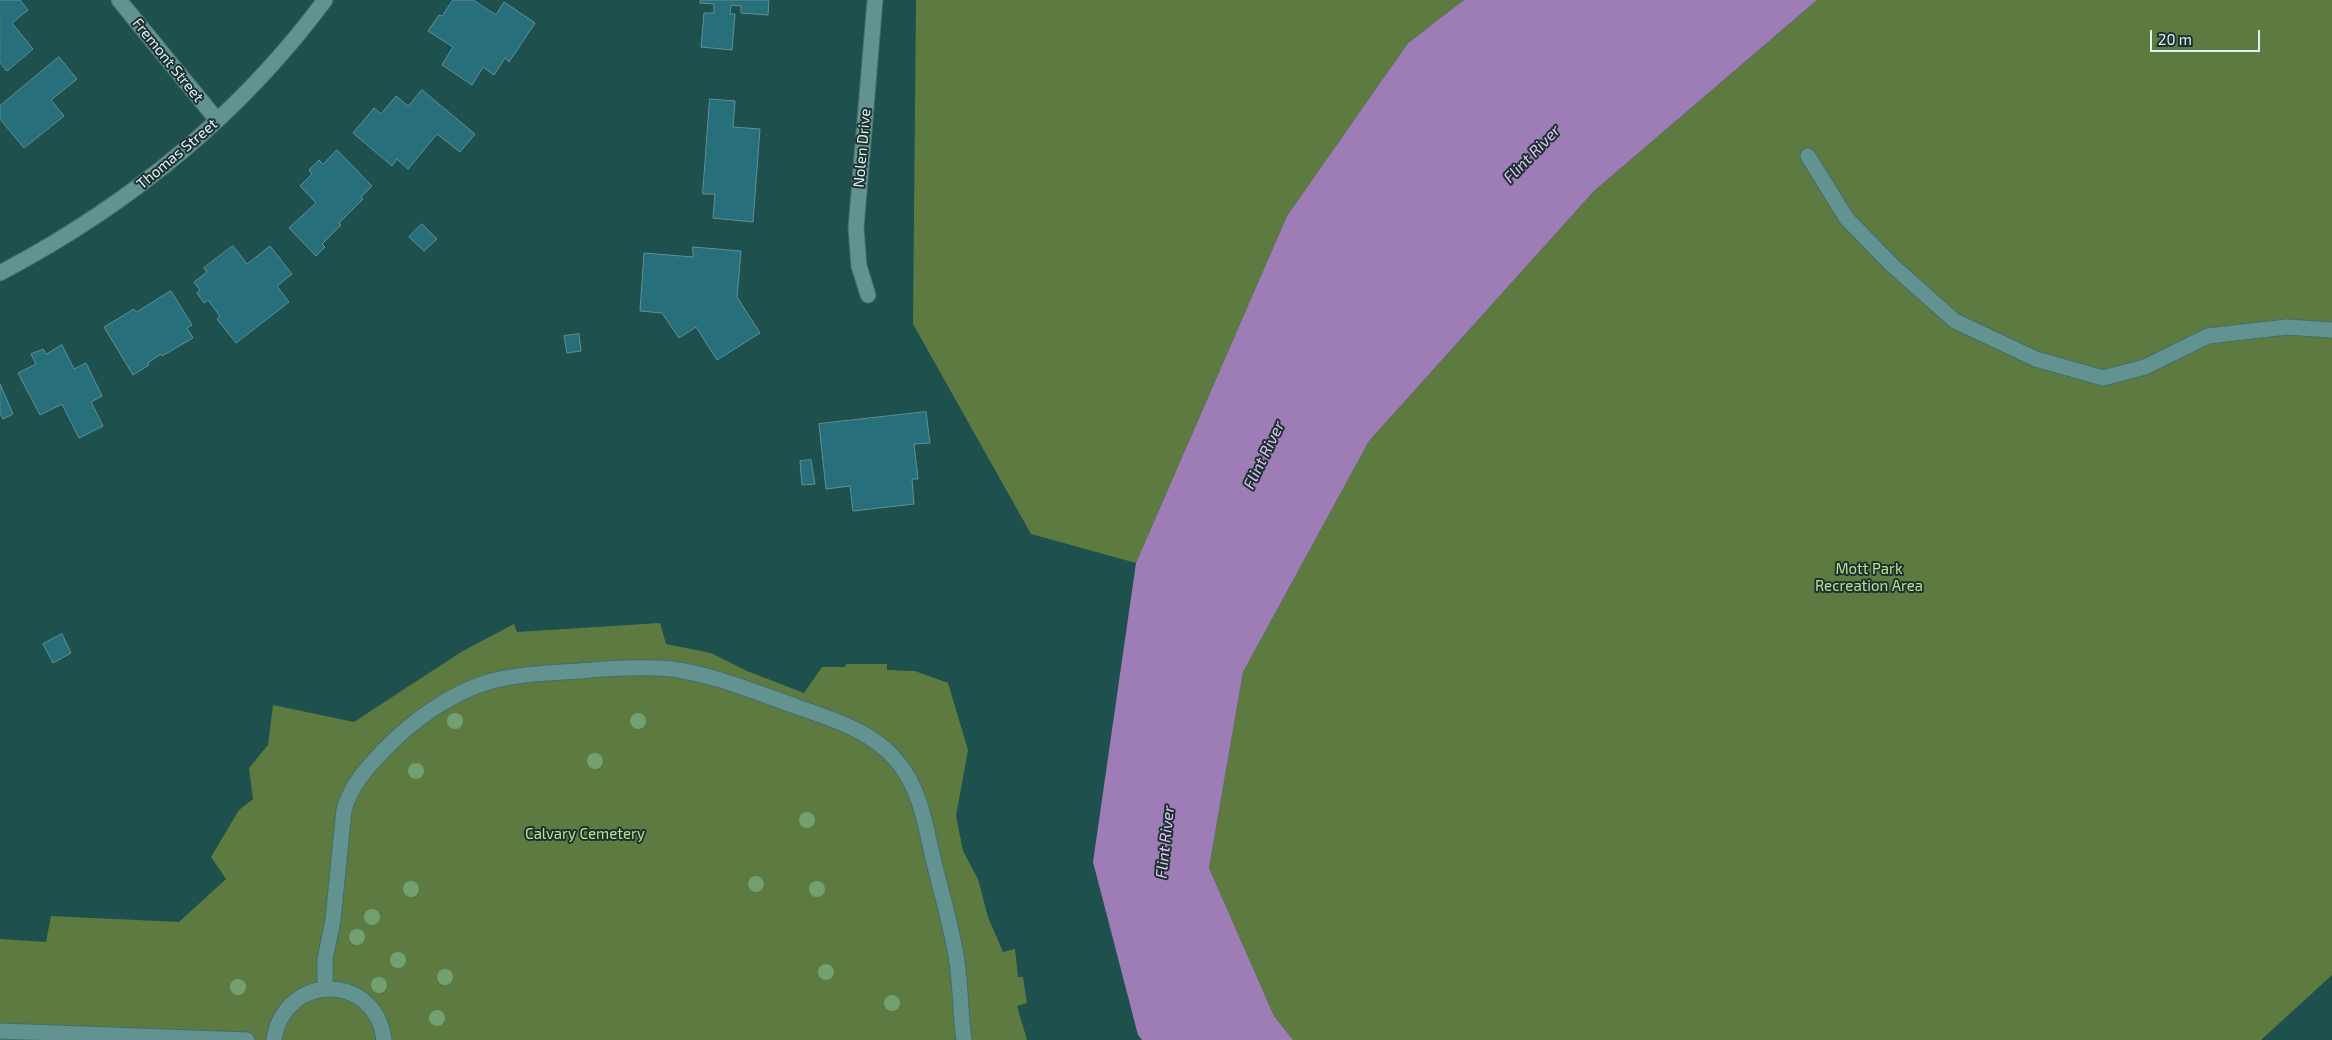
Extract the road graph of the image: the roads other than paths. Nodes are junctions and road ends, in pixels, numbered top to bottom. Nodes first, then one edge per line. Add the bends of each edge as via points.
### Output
1 (119, 0) edge
2 (325, 0) edge
3 (874, 0) edge
4 (217, 120) junction
5 (1808, 156) dead end
6 (0, 272) edge
7 (868, 295) dead end
8 (2332, 330) edge
9 (325, 989) junction
10 (0, 1031) edge
11 (247, 1040) edge
12 (274, 1040) edge
13 (384, 1040) edge
14 (964, 1040) edge

1 - 4 street, Fremont Street
2 - 4 street, Thomas Street via 273,65
3 - 7 street, Nolen Drive via 856,228 859,266
4 - 6 street, Thomas Street via 171,162 113,206 54,244
5 - 8 street via 1847,219 1893,266 1955,321 2036,359 2103,378 2145,367 2208,336 2287,327
9 - 12 street via 309,992 287,1007 278,1023
9 - 13 street via 345,991 369,1005 379,1020
9 - 14 street via 325,959 334,920 348,796 364,771 396,737 444,702 490,682 592,670 669,669 714,678 829,719 877,742 898,762 912,785 926,827 957,961
10 - 11 street

